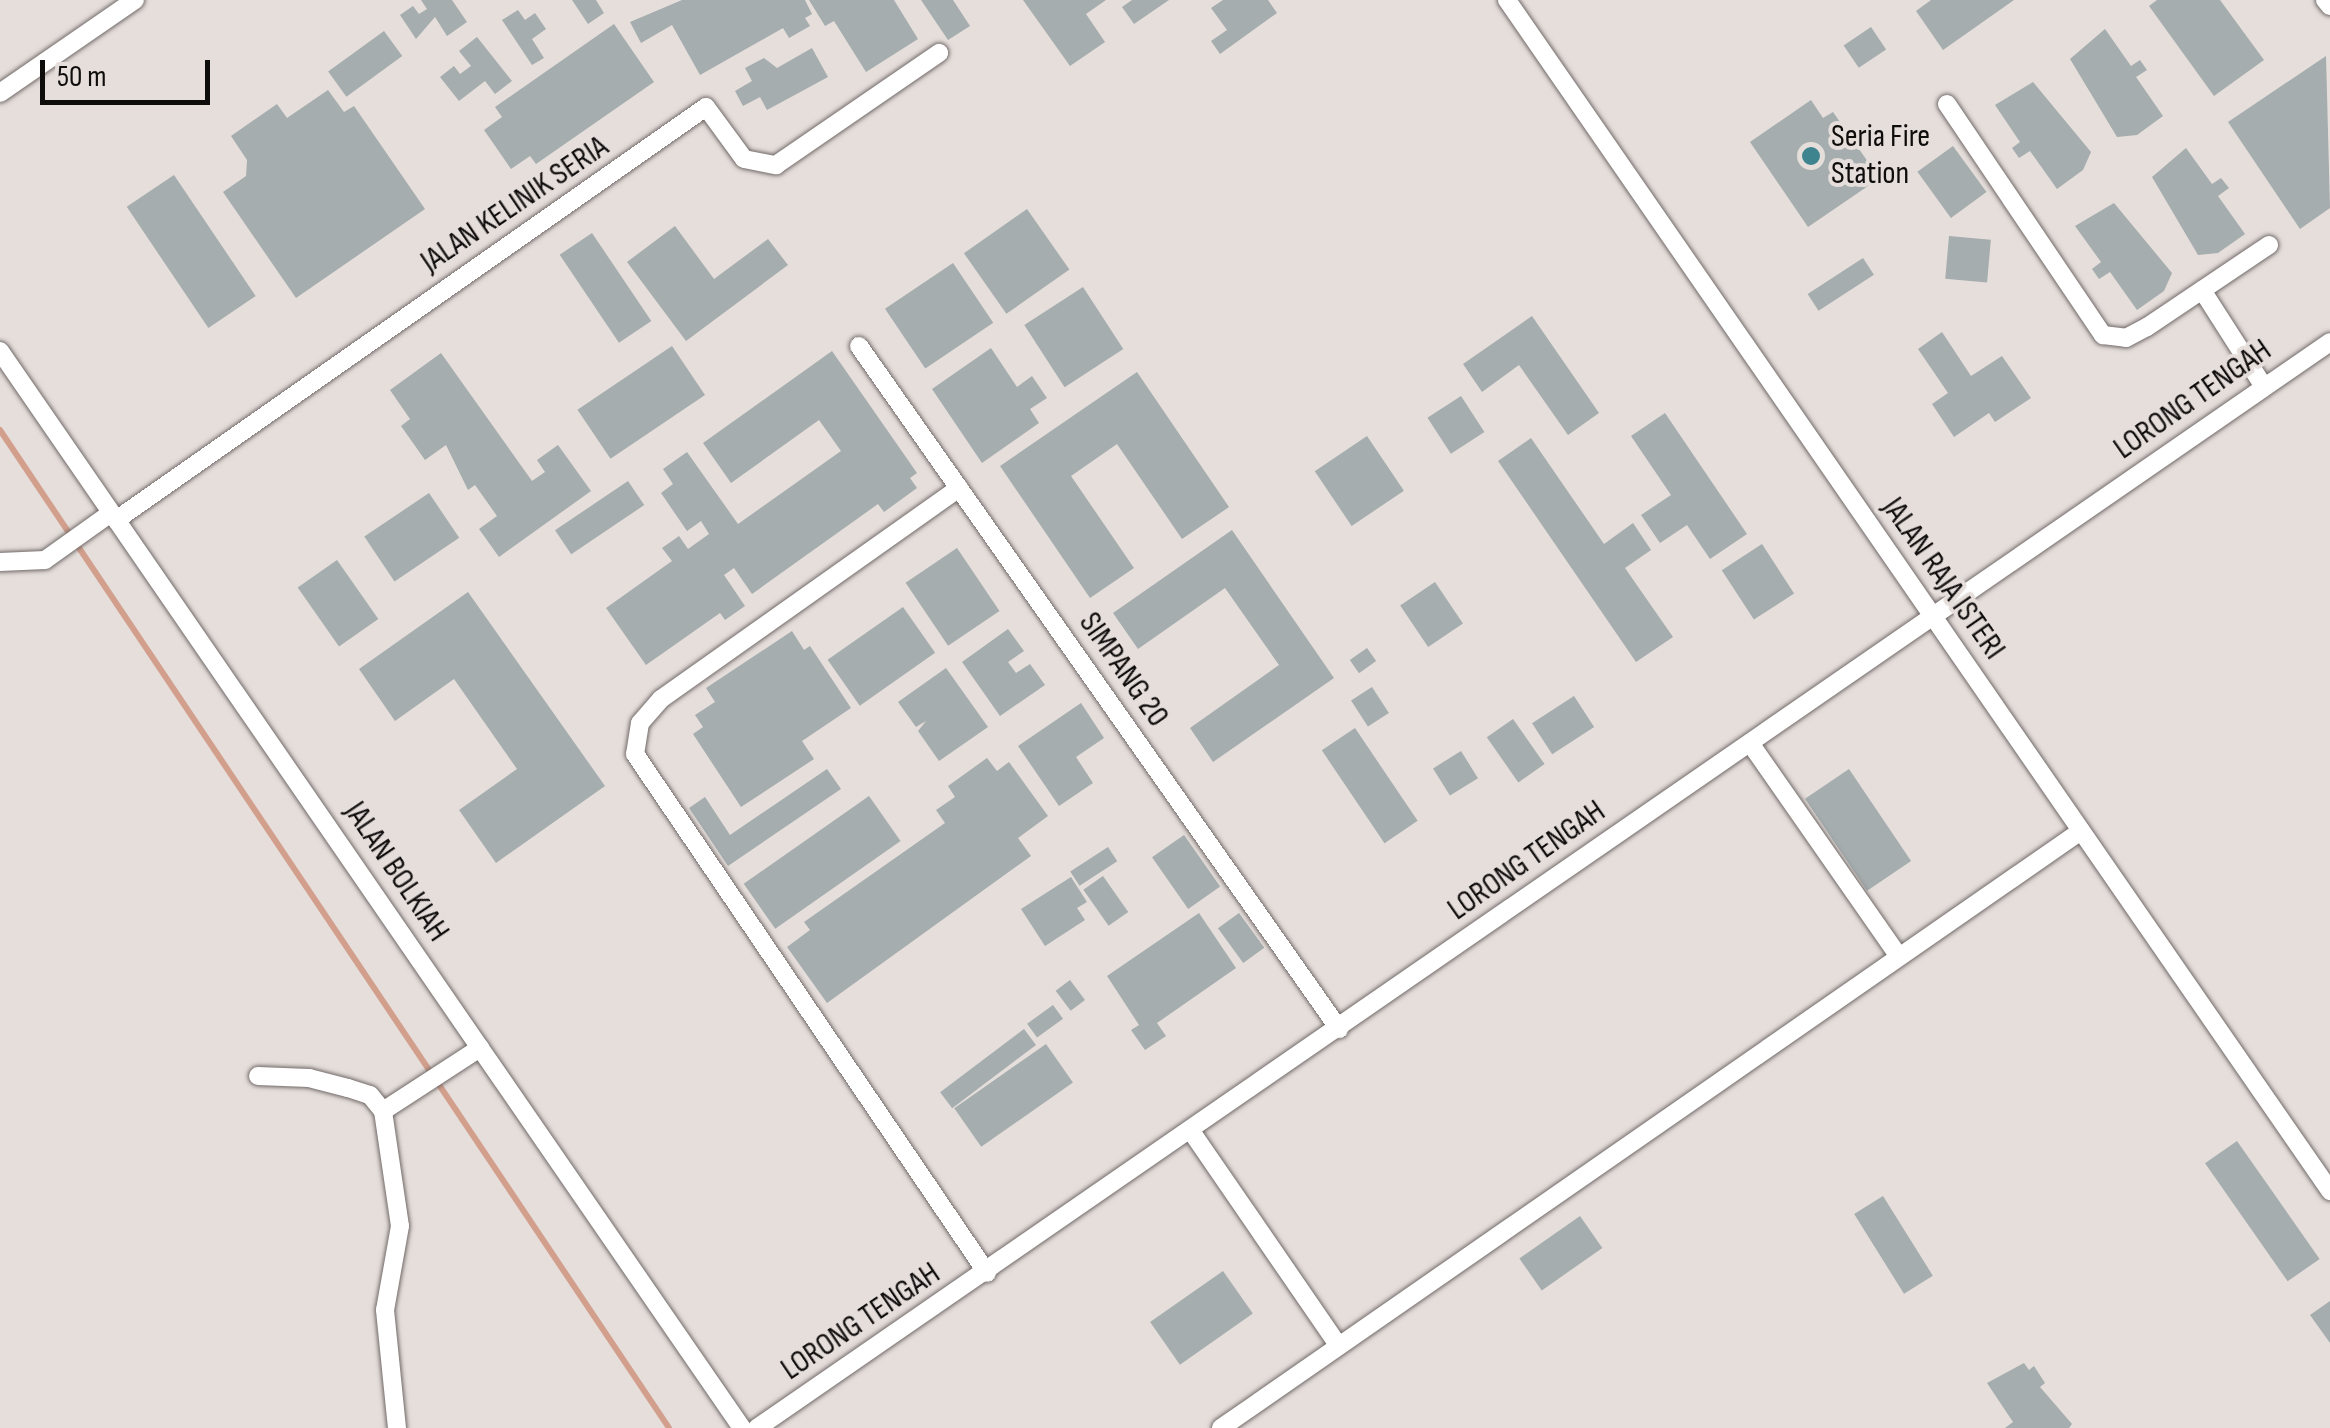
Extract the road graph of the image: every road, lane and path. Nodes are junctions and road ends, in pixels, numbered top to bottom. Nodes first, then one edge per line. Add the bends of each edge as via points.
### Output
1 (135, 0) edge
2 (1507, 0) edge
3 (2326, 0) edge
4 (2330, 6) edge
5 (939, 53) dead end
6 (0, 93) edge
7 (1947, 104) dead end
8 (2269, 245) dead end
9 (2202, 290) junction
10 (2330, 342) edge
11 (859, 346) dead end
12 (0, 351) edge
13 (2264, 388) junction
14 (958, 488) junction
15 (113, 516) junction
16 (0, 562) edge
17 (1933, 616) junction
18 (1750, 743) junction
19 (2081, 831) junction
20 (1897, 954) junction
21 (1339, 1029) junction
22 (480, 1048) junction
23 (258, 1076) dead end
24 (382, 1111) junction
25 (1191, 1132) junction
26 (2330, 1192) edge
27 (987, 1273) junction
28 (1338, 1345) junction
29 (397, 1428) edge
30 (742, 1428) edge
31 (757, 1428) edge
32 (1221, 1428) edge

1 - 6 street
2 - 17 street, JALAN RAJA ISTERI
3 - 4 street
5 - 15 street, JALAN KELINIK SERIA via 776,165 744,159 706,107
7 - 9 street via 2103,336 2126,338
8 - 9 street
9 - 13 street
10 - 13 street, LORONG TENGAH
11 - 14 street, SIMPANG 20
12 - 15 street, JALAN BOLKIAH
13 - 17 street, LORONG TENGAH
14 - 21 street, SIMPANG 20
14 - 27 street via 660,699 640,723 636,754 640,770
15 - 16 street via 45,560
15 - 22 street, JALAN BOLKIAH
17 - 18 street, LORONG TENGAH
17 - 19 street, JALAN RAJA ISTERI
18 - 20 street
18 - 21 street, LORONG TENGAH
19 - 20 street
19 - 26 street, JALAN RAJA ISTERI
20 - 28 street
21 - 25 street, LORONG TENGAH
22 - 24 street
22 - 30 street, JALAN BOLKIAH
23 - 24 street via 348,1088 370,1095
24 - 29 street via 400,1226 384,1310
25 - 27 street, LORONG TENGAH
25 - 28 street
27 - 31 street, LORONG TENGAH
28 - 32 street

